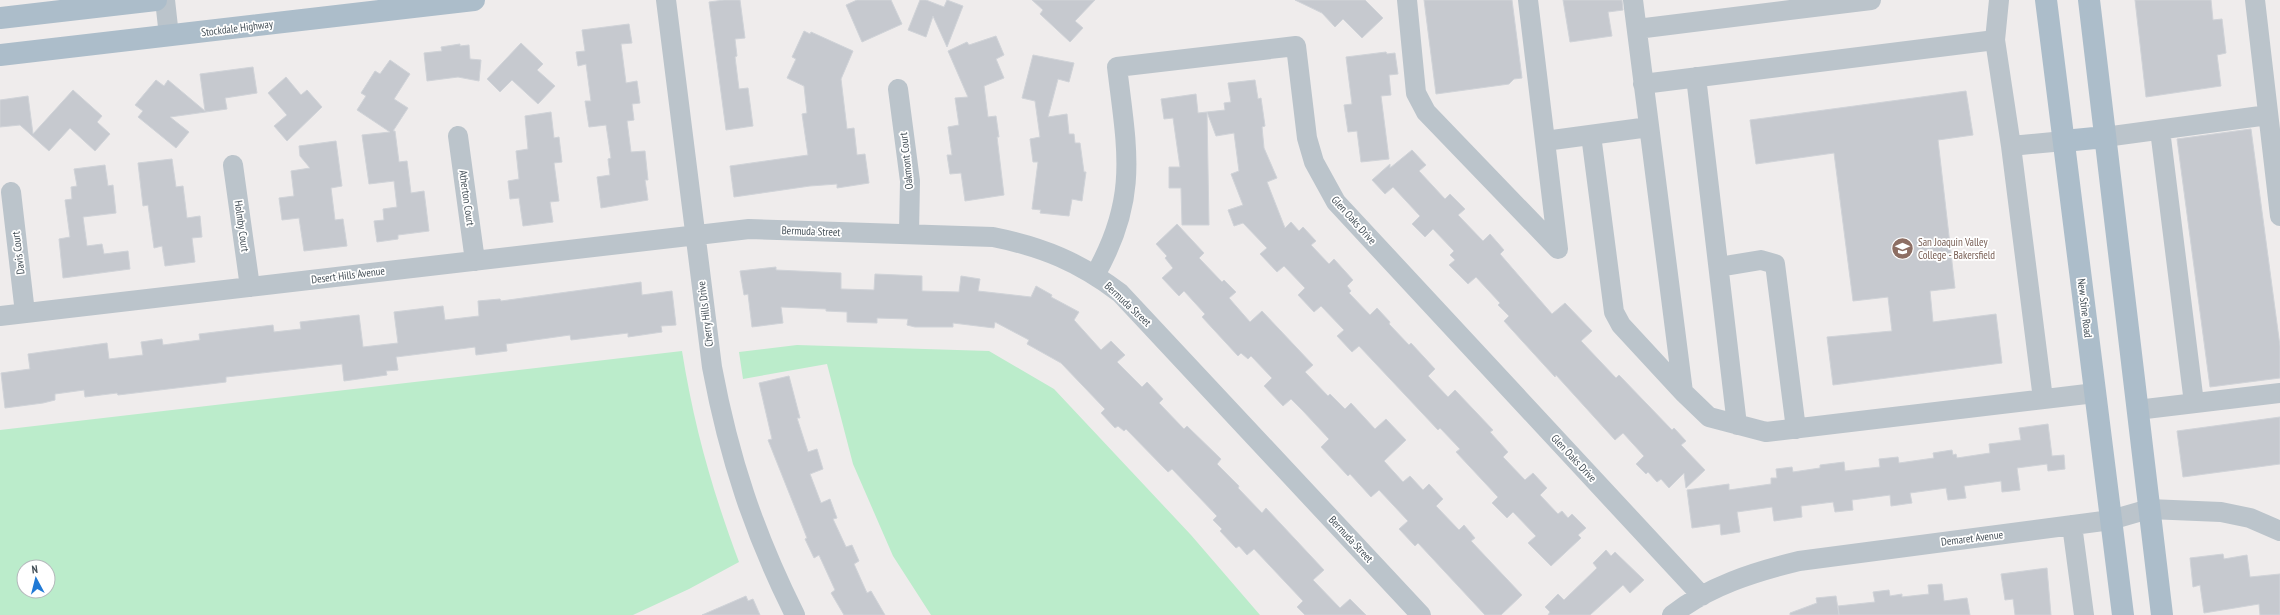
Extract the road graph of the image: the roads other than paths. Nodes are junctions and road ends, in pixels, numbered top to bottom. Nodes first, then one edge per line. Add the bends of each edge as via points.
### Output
1 (156, 0) edge
2 (165, 0) edge
3 (474, 0) edge
4 (666, 0) edge
5 (1407, 0) edge
6 (1528, 0) edge
7 (1633, 0) edge
8 (1871, 0) edge
9 (1999, 0) edge
10 (2046, 0) edge
11 (2089, 0) edge
12 (2255, 0) edge
13 (0, 18) edge
14 (1636, 29) junction
15 (169, 36) junction
16 (1995, 40) junction
17 (0, 55) edge
18 (1696, 77) junction
19 (1643, 84) junction
20 (898, 89) dead end
21 (2273, 122) edge
22 (1649, 127) junction
23 (2160, 130) junction
24 (1591, 135) junction
25 (458, 136) dead end
26 (2105, 137) junction
27 (1545, 141) junction
28 (2064, 141) junction
29 (2010, 146) junction
30 (233, 165) dead end
31 (11, 192) dead end
32 (2280, 216) edge
33 (909, 234) junction
34 (696, 235) junction
35 (475, 260) junction
36 (1718, 267) junction
37 (1095, 275) junction
38 (250, 287) junction
39 (25, 313) junction
40 (0, 316) edge
41 (1683, 392) junction
42 (2095, 393) junction
43 (2280, 393) edge
44 (2043, 399) junction
45 (2194, 403) junction
46 (2137, 410) junction
47 (1737, 425) junction
48 (1796, 429) junction
49 (2148, 509) junction
50 (2111, 520) junction
51 (2072, 525) junction
52 (2280, 531) edge
53 (1702, 596) junction
54 (795, 615) edge
55 (1421, 615) edge
56 (1672, 615) edge
57 (2084, 615) edge
58 (2123, 615) edge
59 (2162, 615) edge

1 - 13 main road
2 - 15 street
3 - 15 main road, Stockdale Highway
4 - 34 street, Cherry Hills Drive
5 - 27 street via 1416,93 1426,112 1558,249
6 - 27 street
7 - 14 street
8 - 14 street
9 - 16 street
10 - 28 main road, New Stine Road
11 - 26 main road
12 - 21 street
14 - 19 street
15 - 17 main road, Stockdale Highway
16 - 18 street
16 - 29 street
18 - 19 street
18 - 36 street
19 - 22 street
20 - 33 street, Oakmont Court via 910,181
21 - 23 street
21 - 32 street
22 - 24 street
22 - 41 street
23 - 26 street
23 - 45 street
24 - 27 street
24 - 41 street via 1614,312 1621,325
25 - 35 street, Atherton Court
26 - 28 main road
26 - 46 main road
28 - 29 street
28 - 42 main road, New Stine Road
29 - 44 street
30 - 38 street, Holmby Court
31 - 39 street, Davis Court
33 - 34 street, Bermuda Street via 749,229
33 - 37 street, Bermuda Street via 993,237 1021,242 1052,252
34 - 35 street, Desert Hills Avenue
34 - 54 street, Cherry Hills Drive via 712,368 722,421 736,474 754,525
35 - 38 street, Desert Hills Avenue
36 - 47 street
36 - 48 street via 1761,260 1775,264
37 - 53 street, Glen Oaks Drive via 1109,251 1120,223 1126,197 1128,170 1117,67 1296,46 1307,138 1314,162 1336,202
37 - 55 street, Bermuda Street via 1137,310
38 - 39 street, Desert Hills Avenue
39 - 40 street, Desert Hills Avenue
41 - 47 street via 1708,417
42 - 44 street
42 - 50 main road, New Stine Road
43 - 45 street
44 - 48 street
45 - 46 street
46 - 49 main road
47 - 48 street via 1766,432
49 - 50 street, Demaret Avenue
49 - 52 street, Demaret Avenue via 2221,512 2250,518
49 - 59 main road
50 - 51 street, Demaret Avenue
50 - 58 main road, New Stine Road
51 - 53 street, Demaret Avenue via 1799,561 1762,570
51 - 57 street
53 - 56 street, Demaret Avenue

